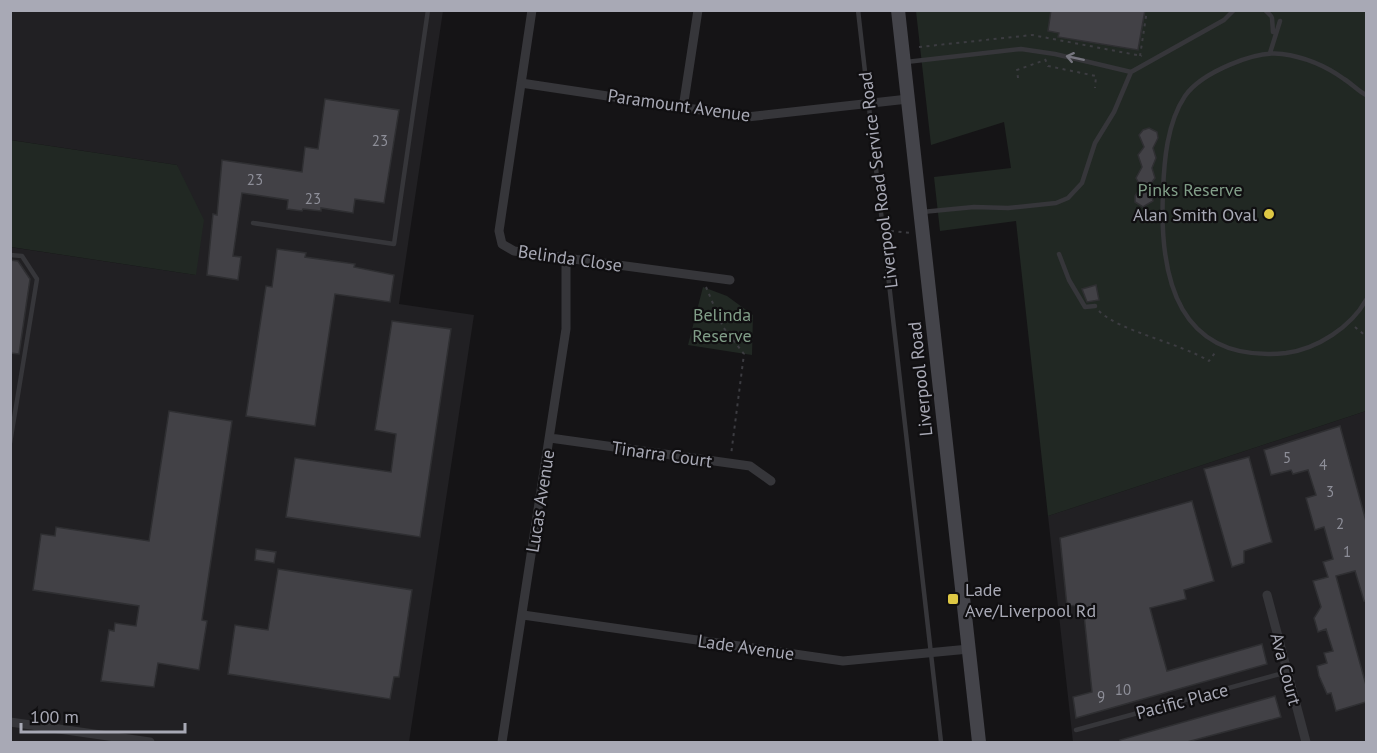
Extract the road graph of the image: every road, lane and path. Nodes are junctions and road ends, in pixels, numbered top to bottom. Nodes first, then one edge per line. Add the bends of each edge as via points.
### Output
1 (428, 10) edge
2 (532, 10) edge
3 (698, 10) edge
4 (858, 10) edge
5 (898, 10) edge
6 (1147, 10) edge
7 (1234, 10) edge
8 (1265, 10) edge
9 (1280, 21) dead end
10 (1274, 35) junction
11 (1048, 38) dead end
12 (1046, 52) junction
13 (1270, 53) junction
14 (1140, 56) dead end
15 (1045, 60) junction
16 (904, 63) junction
17 (1131, 72) junction
18 (1018, 78) dead end
19 (521, 83) junction
20 (1095, 88) dead end
21 (1366, 95) edge
22 (908, 99) junction
23 (869, 104) junction
24 (683, 108) junction
25 (920, 213) junction
26 (253, 223) dead end
27 (884, 232) junction
28 (911, 233) dead end
29 (1059, 254) dead end
30 (10, 255) edge
31 (566, 258) junction
32 (730, 280) dead end
33 (706, 287) dead end
34 (1366, 300) edge
35 (1095, 306) joint
36 (1351, 323) junction
37 (1366, 336) edge
38 (1221, 345) junction
39 (550, 438) junction
40 (10, 443) edge
41 (730, 464) junction
42 (771, 481) dead end
43 (1267, 595) dead end
44 (523, 615) junction
45 (969, 649) junction
46 (931, 652) junction
47 (1287, 672) junction
48 (10, 722) edge
49 (1076, 730) dead end
50 (150, 742) edge
51 (502, 742) edge
52 (941, 742) edge
53 (979, 742) edge
54 (1306, 742) edge

1 - 26 lane via 394,244
2 - 19 street, Belinda Close
3 - 24 street
4 - 23 lane, Liverpool Road Service Road
5 - 16 main road, Liverpool Road
6 - 14 path
7 - 17 lane via 1224,20
8 - 10 lane via 1272,17
9 - 10 lane
10 - 13 lane
11 - 12 path
12 - 15 path
12 - 16 lane via 993,51
17 -> 12 lane
13 - 21 lane via 1293,56 1329,69
13 - 38 lane via 1224,67 1204,78 1186,95 1169,138 1162,217 1171,287 1186,315
15 - 18 path via 1017,70
15 - 20 path via 1048,66 1096,76
16 - 22 main road, Liverpool Road
17 - 25 lane via 1095,143 1082,183 1068,198 1008,208
19 - 24 street, Paramount Avenue
19 - 31 street, Belinda Close via 500,238 502,244 514,251
22 - 23 street, Paramount Avenue
22 - 25 main road, Liverpool Road
23 - 24 street, Paramount Avenue via 753,117
23 - 27 lane, Liverpool Road Service Road
25 - 45 main road, Liverpool Road
27 - 28 path
27 - 46 lane, Liverpool Road Service Road
29 - 35 lane via 1085,307
30 - 40 lane via 22,256 37,279
31 - 32 street, Belinda Close
31 - 39 street, Lucas Avenue via 566,329
33 - 41 path via 723,327 744,354
34 - 36 lane
35 - 38 path via 1108,320 1173,343 1209,361
36 - 37 path
36 - 38 lane via 1311,346 1290,352 1244,353
39 - 41 street, Tinarra Court
39 - 44 street, Lucas Avenue
41 - 42 street, Tinarra Court via 750,466
43 - 47 street, Ava Court
44 - 46 street, Lade Avenue via 843,661
44 - 51 street, Lucas Avenue
45 - 46 street, Lade Avenue
45 - 53 main road, Liverpool Road
46 - 52 lane, Liverpool Road Service Road
47 - 49 lane, Pacific Place
47 - 54 street, Ava Court
48 - 50 street

